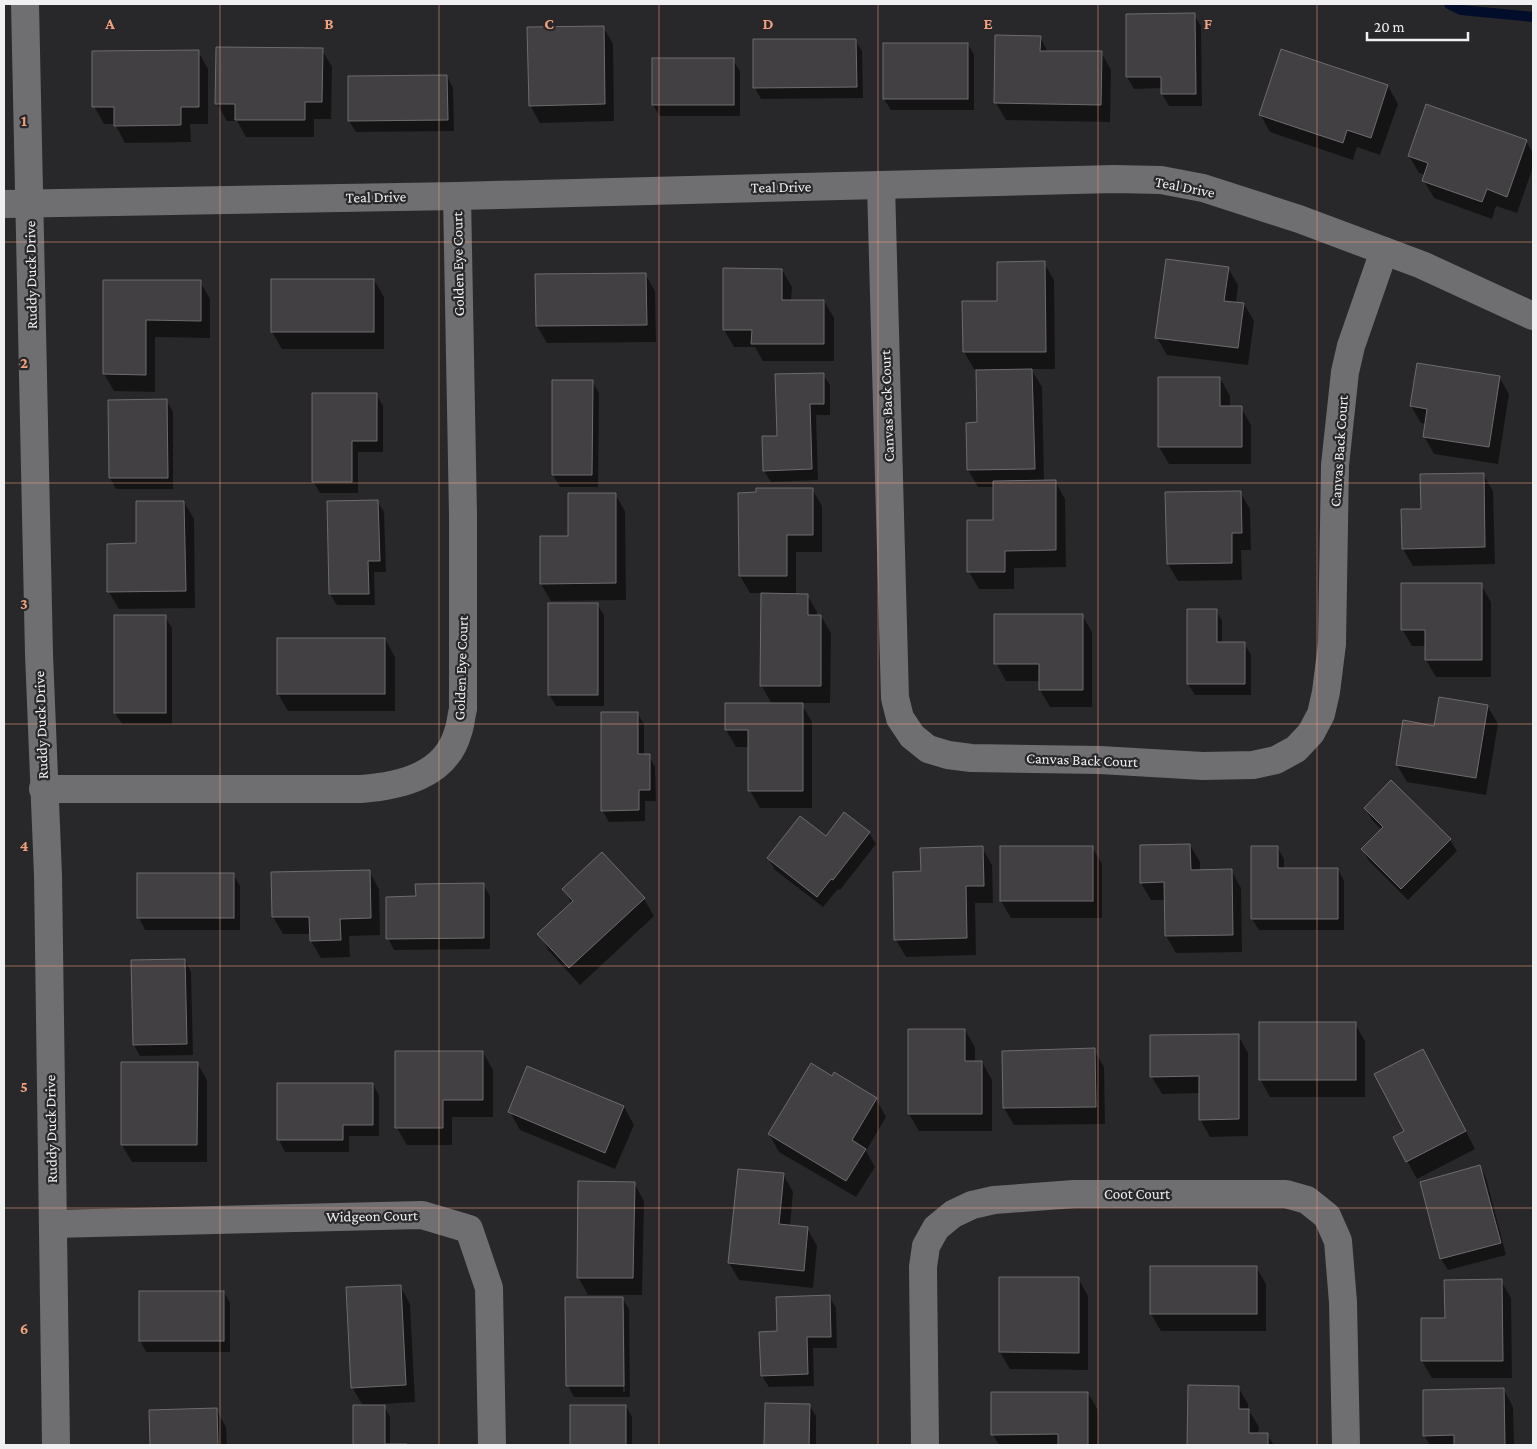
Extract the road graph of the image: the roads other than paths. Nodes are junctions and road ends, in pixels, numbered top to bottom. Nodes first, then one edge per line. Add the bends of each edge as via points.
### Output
1 (25, 4) edge
2 (881, 185) junction
3 (457, 196) junction
4 (16, 204) edge
5 (1384, 251) junction
6 (1533, 316) edge
7 (43, 789) junction
8 (52, 1224) junction
9 (56, 1445) edge
10 (492, 1445) edge
11 (925, 1445) edge
12 (1346, 1445) edge

1 - 4 street, Ruddy Duck Drive
2 - 3 street, Teal Drive
2 - 5 street, Teal Drive via 1160,180 1203,188
2 - 5 street, Canvas Back Court via 895,698 900,718 912,736 928,749 948,755 1203,766 1253,765 1276,760 1296,749 1311,734 1321,714 1332,644 1335,465 1345,372
3 - 4 street, Teal Drive
3 - 7 street, Golden Eye Court via 464,515 463,709 458,734 447,755 430,771 386,787
4 - 7 street, Ruddy Duck Drive
5 - 6 street, Teal Drive
7 - 8 street, Ruddy Duck Drive via 48,875
8 - 9 street, Ruddy Duck Drive
8 - 10 street, Widgeon Court via 422,1215 470,1229 489,1288
11 - 12 street, Coot Court via 923,1267 926,1246 936,1228 953,1214 994,1200 1066,1195 1267,1194 1286,1194 1307,1200 1327,1216 1338,1241 1343,1302

